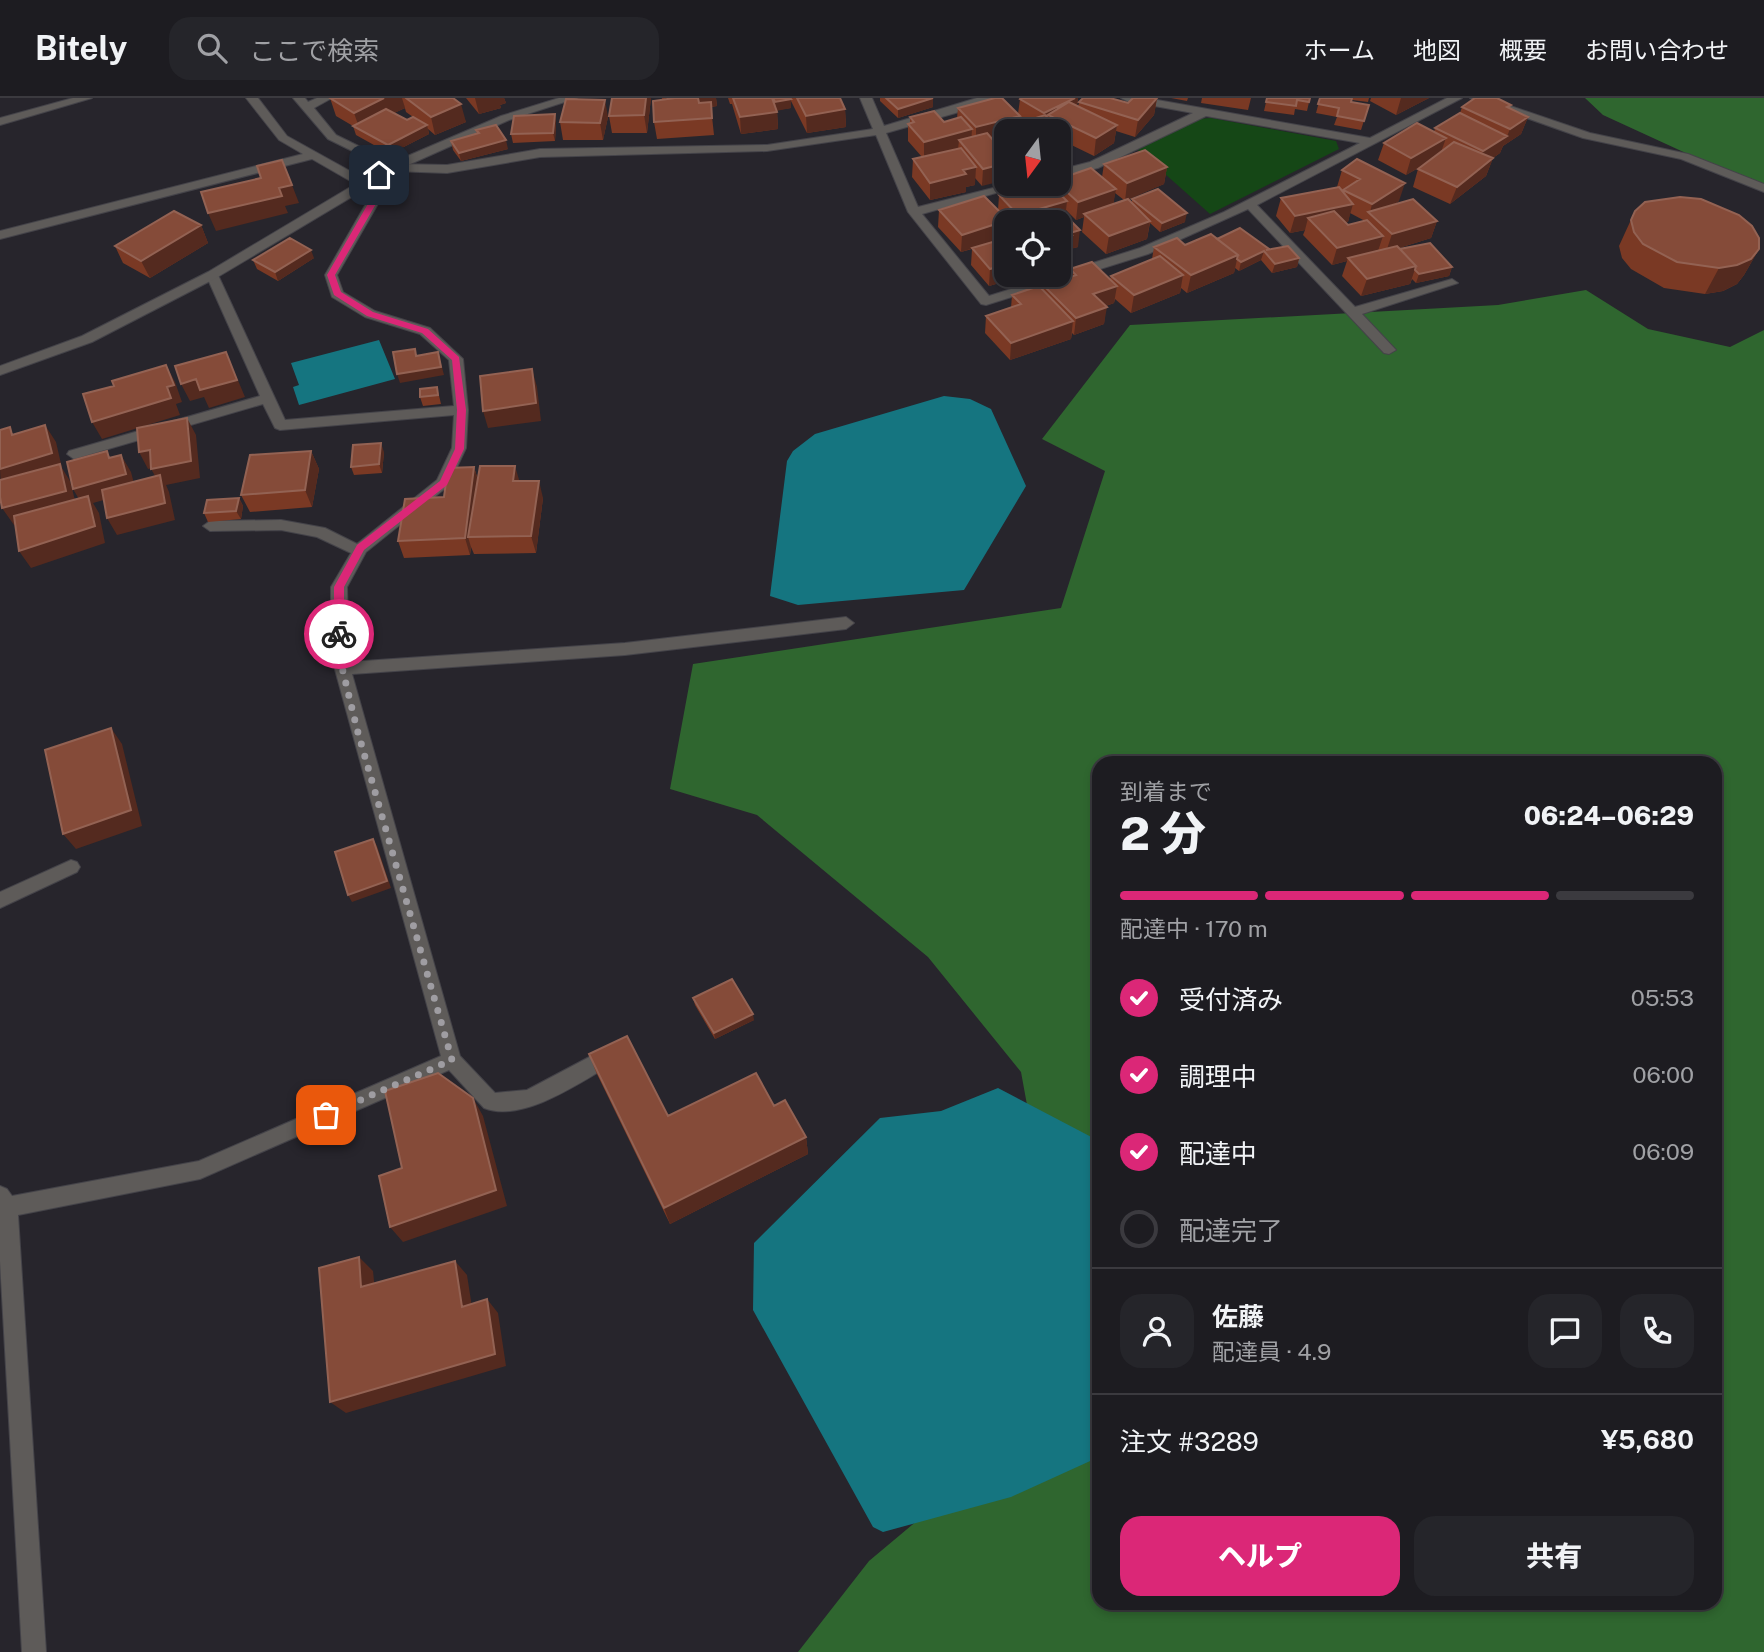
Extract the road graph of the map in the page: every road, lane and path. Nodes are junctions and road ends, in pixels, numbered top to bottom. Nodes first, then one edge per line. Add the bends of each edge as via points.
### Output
1 (86, 98) edge
2 (252, 98) edge
3 (327, 98) edge
4 (572, 98) edge
5 (866, 98) edge
6 (988, 98) edge
7 (1127, 98) edge
8 (1456, 98) edge
9 (1476, 98) edge
10 (303, 103) edge
11 (1204, 112) junction
12 (0, 122) edge
13 (880, 131) junction
14 (1372, 142) junction
15 (315, 155) junction
16 (393, 167) junction
17 (1071, 171) edge
18 (364, 184) junction
19 (1764, 188) edge
20 (994, 191) edge
21 (1250, 204) junction
22 (914, 212) junction
23 (0, 235) edge
24 (212, 275) junction
25 (1452, 284) dead end
26 (1353, 312) junction
27 (1390, 350) dead end
28 (0, 372) edge
29 (268, 398) junction
30 (461, 410) junction
31 (74, 454) dead end
32 (210, 526) edge
33 (359, 551) junction
34 (846, 623) dead end
35 (342, 668) junction
36 (71, 867) dead end
37 (0, 900) edge
38 (618, 1051) edge
39 (452, 1060) junction
40 (4, 1202) edge
41 (34, 1652) edge

1 - 12 street
2 - 15 street via 283,138
3 - 10 street
4 - 16 street via 505,118
5 - 13 street
6 - 13 street
7 - 11 street
8 - 14 street
9 - 19 street via 1587,136 1684,156
10 - 16 street via 332,137
11 - 14 street
11 - 17 street
13 - 16 street via 767,148 540,153 447,169
13 - 22 street
14 - 21 street via 1347,160
15 - 18 street
15 - 23 street
16 - 18 street
18 - 24 street
18 - 30 street via 373,202 331,275 337,294 370,314 425,331 456,359
20 - 22 street
21 - 22 street via 1144,251 986,302
21 - 26 street
24 - 28 street via 87,339
24 - 29 street
25 - 26 street
26 - 27 street
29 - 30 street via 280,425
29 - 31 street
30 - 33 street via 459,449 443,483
32 - 33 street via 281,525 320,531
33 - 35 street via 339,587
34 - 35 street via 625,649
35 - 39 street
36 - 37 street
38 - 39 street via 529,1099 491,1102
39 - 40 street via 200,1170
40 - 41 street

